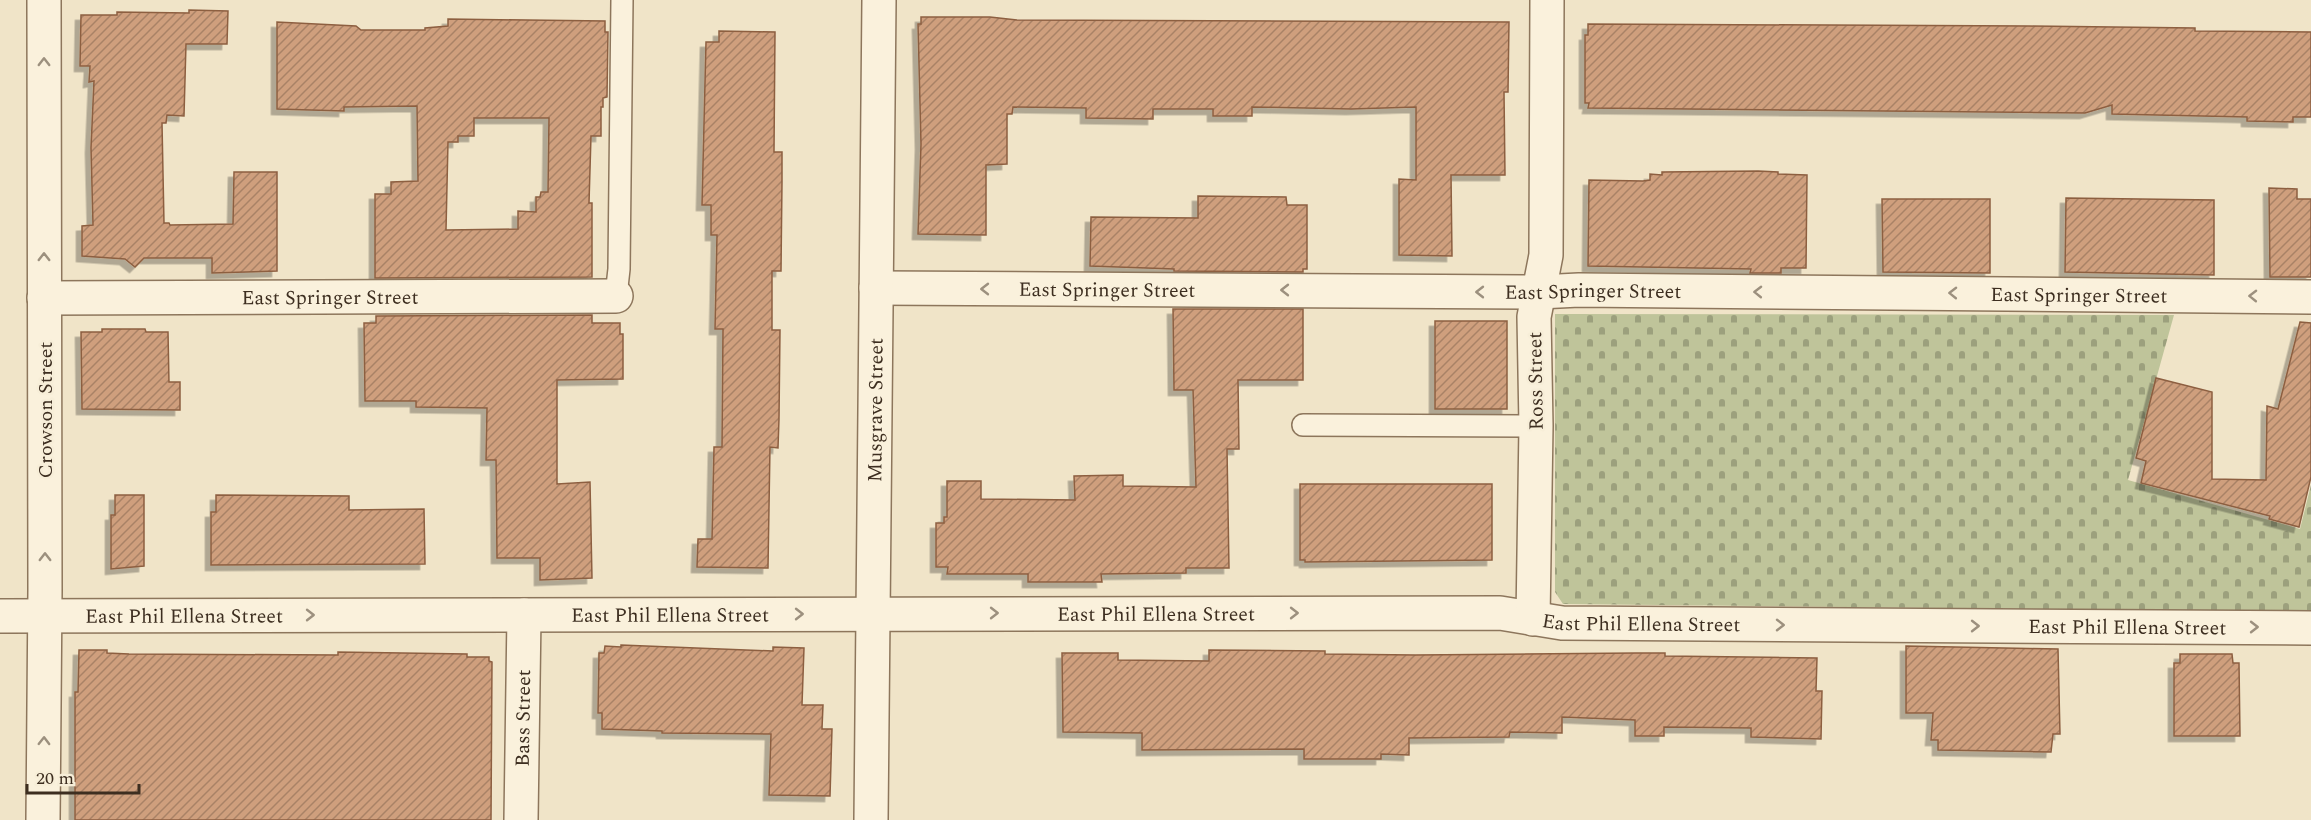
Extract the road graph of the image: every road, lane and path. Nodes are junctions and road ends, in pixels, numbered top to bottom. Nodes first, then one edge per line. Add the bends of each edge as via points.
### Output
1 (44, 0) edge
2 (622, 0) edge
3 (879, 0) edge
4 (1547, 0) edge
5 (876, 288) junction
6 (1539, 292) junction
7 (616, 296) joint
8 (2311, 297) edge
9 (44, 298) junction
10 (1303, 425) dead end
11 (1536, 426) junction
12 (872, 613) junction
13 (524, 615) junction
14 (0, 616) edge
15 (45, 616) junction
16 (1533, 619) junction
17 (2311, 628) edge
18 (43, 820) edge
19 (521, 820) edge
20 (871, 820) edge

9 -> 1 street, Crowson Street
2 - 7 lane
3 - 5 street, Musgrave Street
4 - 6 street, Ross Street via 1546,255
6 -> 5 street, East Springer Street
5 - 12 street, Musgrave Street
8 -> 6 street, East Springer Street
6 - 11 street, Ross Street via 1534,317
7 - 9 street, East Springer Street
15 -> 9 street, Crowson Street
10 - 11 lane
11 - 16 street, Ross Street
13 -> 12 street, East Phil Ellena Street
12 -> 16 street, East Phil Ellena Street via 1500,613
12 - 20 street, Musgrave Street
15 -> 13 street, East Phil Ellena Street
13 - 19 street, Bass Street
14 - 15 street, East Phil Ellena Street
18 -> 15 street, Crowson Street
16 -> 17 street, East Phil Ellena Street via 1574,623

